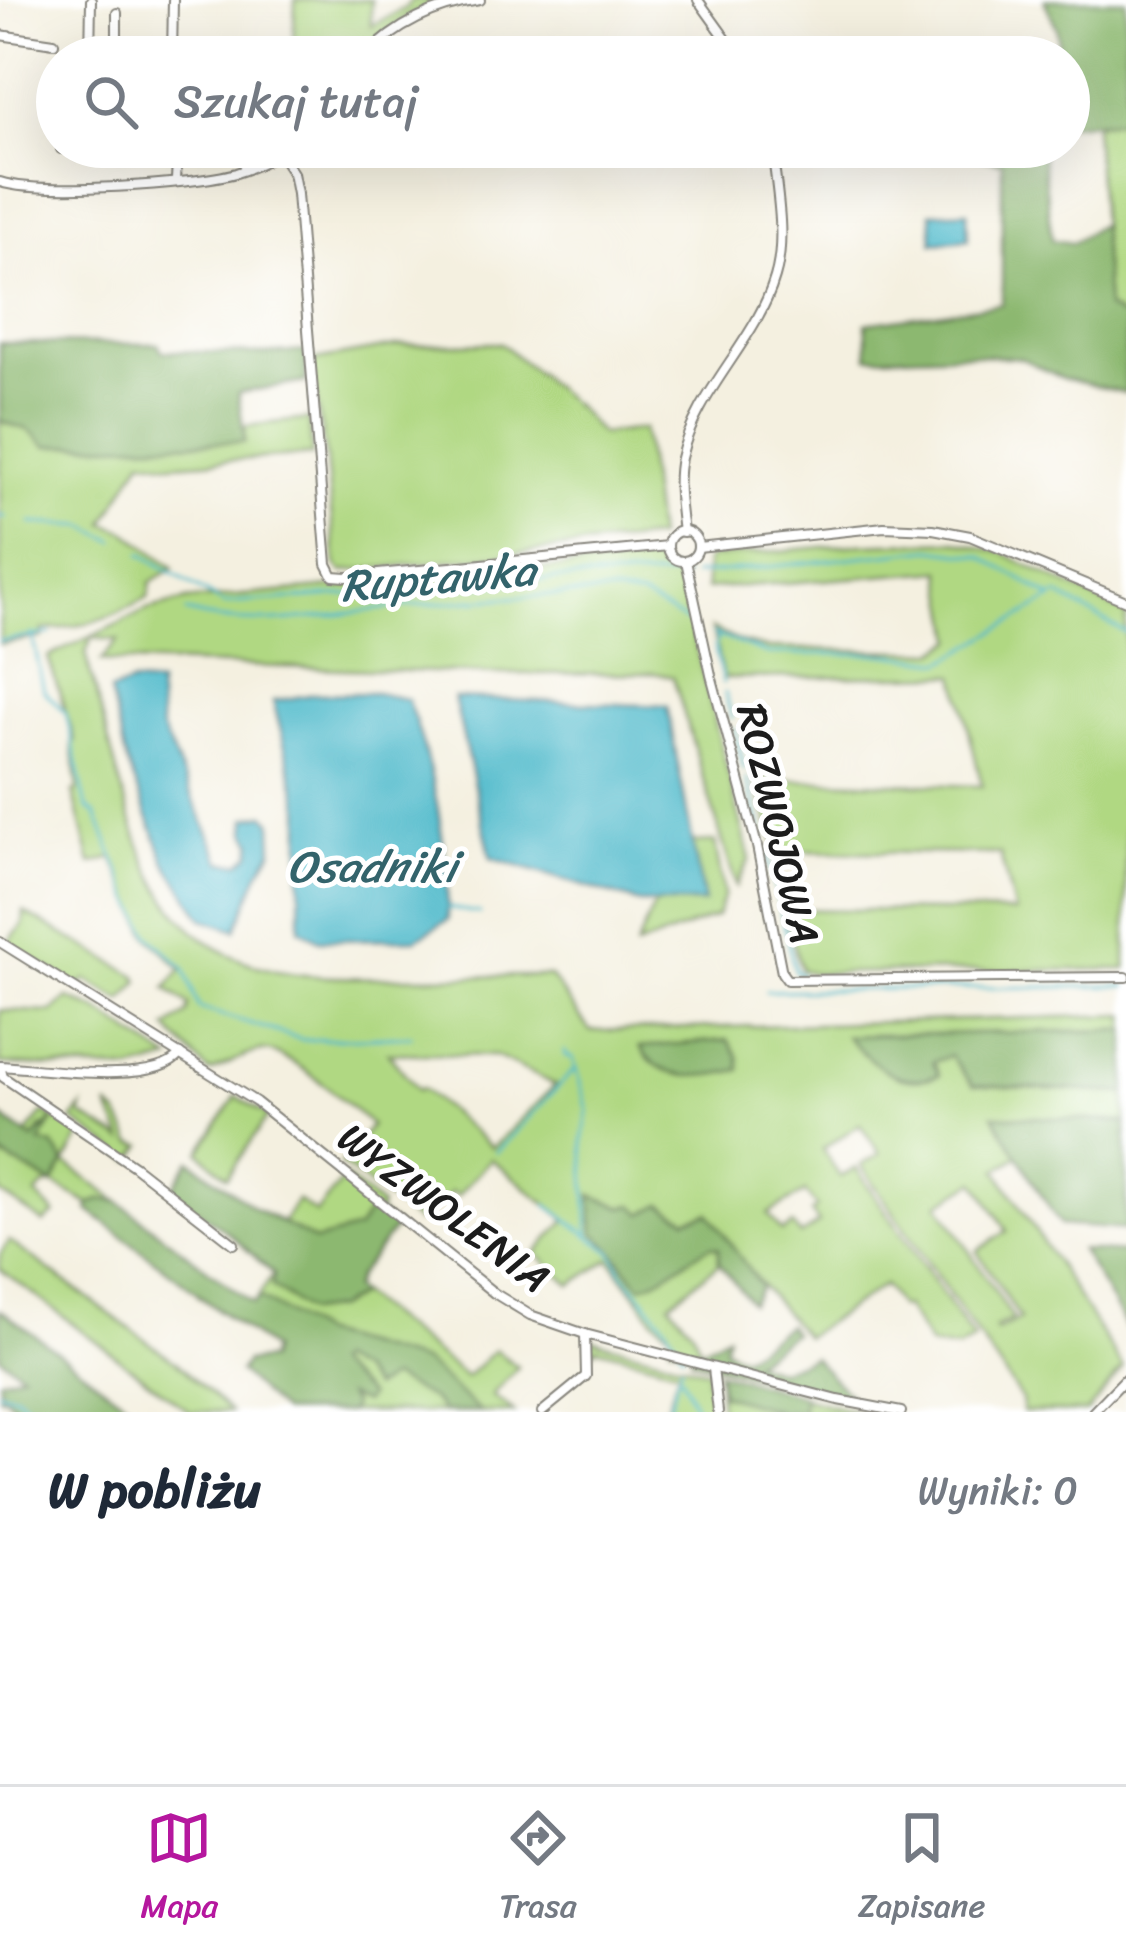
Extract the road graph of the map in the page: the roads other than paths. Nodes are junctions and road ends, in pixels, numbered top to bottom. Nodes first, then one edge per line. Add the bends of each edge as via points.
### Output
1 (92, 0) edge
2 (172, 0) edge
3 (480, 0) edge
4 (698, 0) edge
5 (117, 13) dead end
6 (0, 35) edge
7 (91, 36) edge
8 (117, 36) edge
9 (172, 36) edge
10 (389, 36) edge
11 (724, 36) edge
12 (36, 40) edge
13 (175, 168) edge
14 (248, 168) edge
15 (291, 168) edge
16 (773, 168) edge
17 (244, 170) joint
18 (176, 180) junction
19 (0, 182) edge
20 (683, 532) junction
21 (668, 546) junction
22 (698, 547) junction
23 (688, 570) junction
24 (1126, 601) edge
25 (0, 942) edge
26 (1126, 977) edge
27 (180, 1054) junction
28 (0, 1066) edge
29 (234, 1244) dead end
30 (585, 1334) junction
31 (713, 1368) junction
32 (1126, 1378) edge
33 (542, 1412) edge
34 (718, 1412) edge
35 (901, 1412) edge
36 (1093, 1412) edge

1 - 7 street
2 - 9 street
3 - 10 street via 421,16
4 - 11 street
5 - 8 street
6 - 12 street
13 - 18 street
14 - 17 street
15 - 21 street via 334,576
16 - 20 street via 775,278 684,446
17 - 18 street
18 - 19 street via 34,189
20 - 21 street
20 - 22 street
21 - 23 street
22 - 23 street
22 - 24 street via 933,529 970,536
23 - 26 street, ROZWOJOWA via 787,980
25 - 27 street, WYZWOLENIA
27 - 28 street via 169,1065 130,1073
27 - 30 street, WYZWOLENIA via 256,1102 506,1302
28 - 29 street via 3,1077
30 - 31 street, WYZWOLENIA
30 - 33 street via 586,1376
31 - 34 street
31 - 35 street, WYZWOLENIA
32 - 36 street

